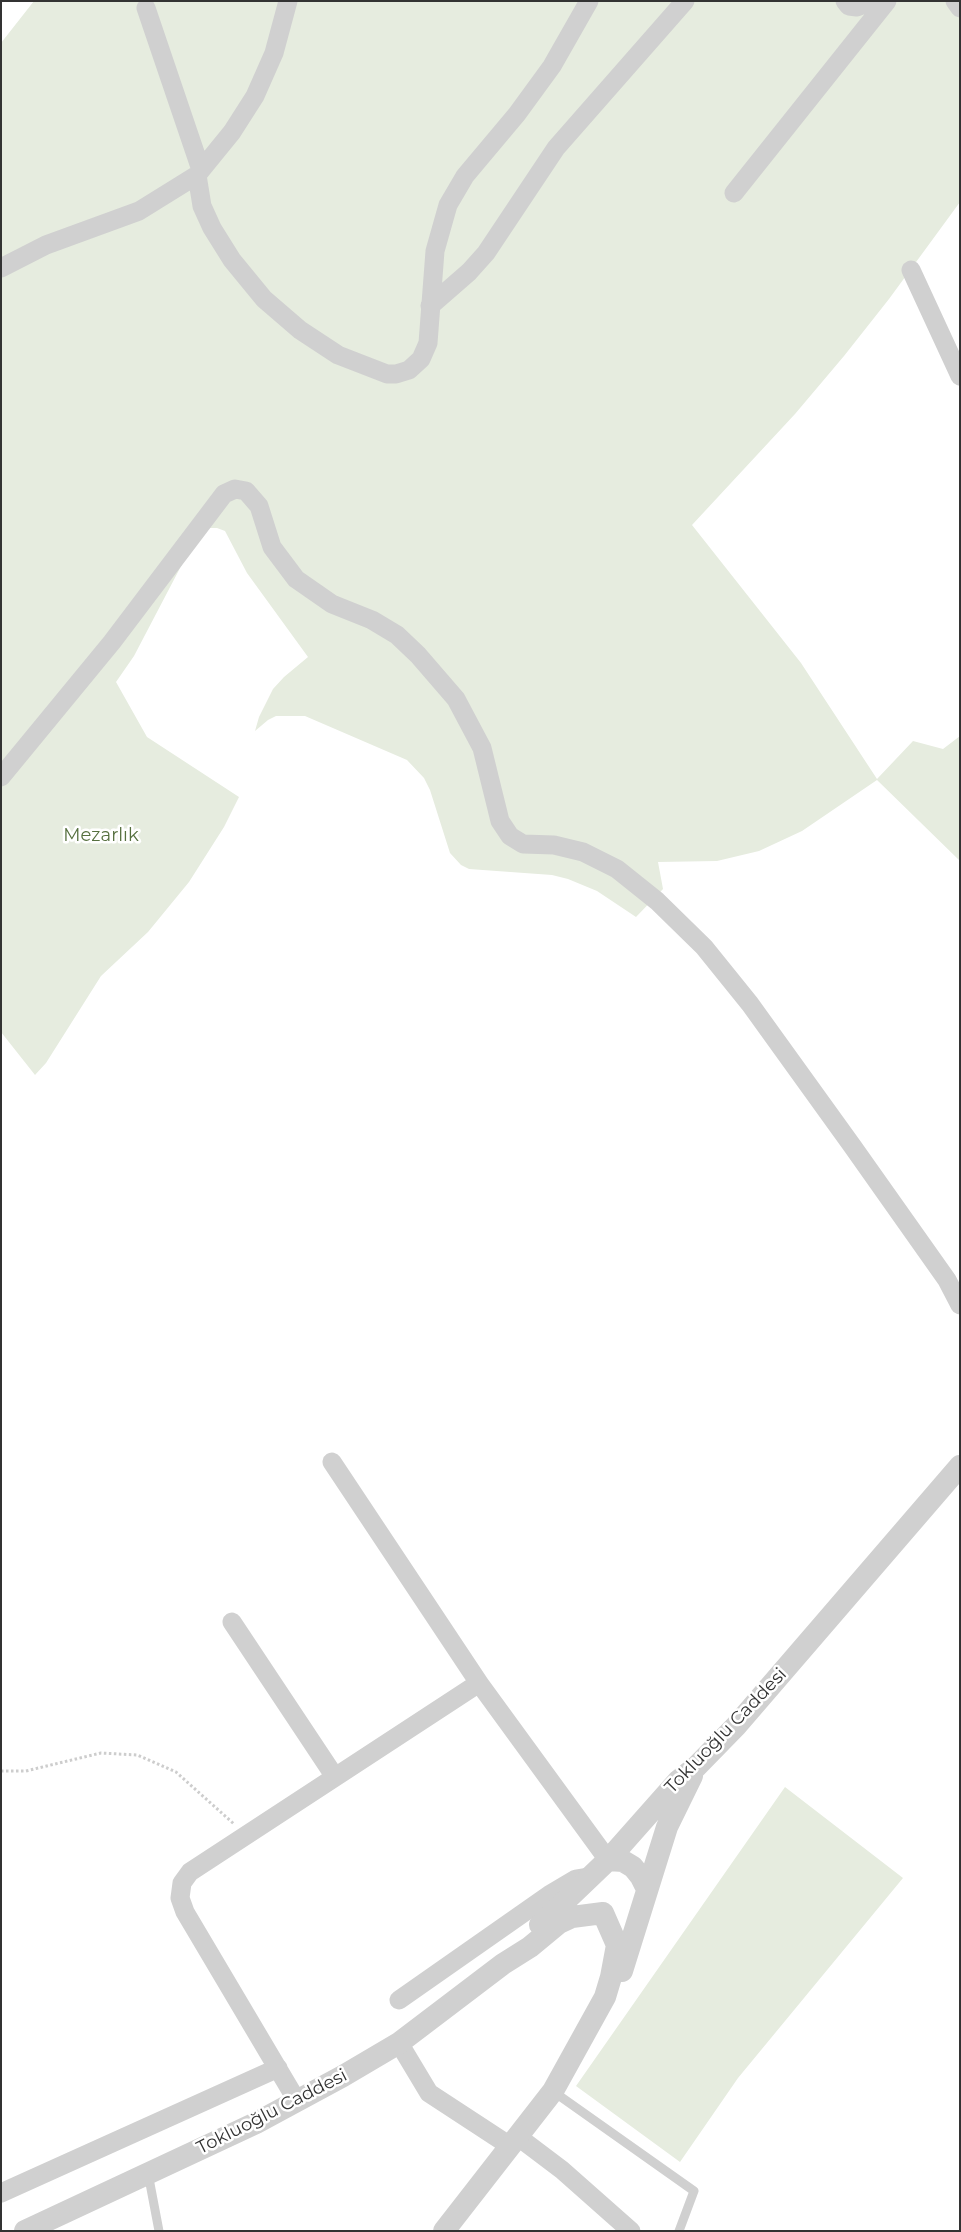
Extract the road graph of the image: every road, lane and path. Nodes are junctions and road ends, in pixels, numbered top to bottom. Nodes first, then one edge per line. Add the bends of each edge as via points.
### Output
1 (288, 1) edge
2 (590, 1) edge
3 (686, 1) edge
4 (845, 1) edge
5 (872, 1) edge
6 (887, 1) edge
7 (955, 1) edge
8 (146, 8) dead end
9 (960, 8) edge
10 (199, 172) junction
11 (734, 193) dead end
12 (1, 268) edge
13 (911, 270) dead end
14 (430, 306) junction
15 (960, 376) edge
16 (1, 777) edge
17 (960, 1305) edge
18 (332, 1462) dead end
19 (960, 1466) edge
20 (232, 1622) dead end
21 (479, 1683) junction
22 (696, 1767) junction
23 (1, 1771) edge
24 (335, 1777) junction
25 (246, 1836) junction
26 (608, 1860) junction
27 (590, 1877) junction
28 (644, 1899) junction
29 (604, 1913) junction
30 (503, 1964) junction
31 (605, 1997) junction
32 (399, 2000) dead end
33 (399, 2043) junction
34 (278, 2068) junction
35 (553, 2091) junction
36 (297, 2102) junction
37 (514, 2141) junction
38 (148, 2173) junction
39 (1, 2194) edge
40 (25, 2231) edge
41 (159, 2231) edge
42 (444, 2231) edge
43 (631, 2231) edge
44 (679, 2231) edge

1 - 10 street via 274,53 255,96 232,132
2 - 14 street via 534,92 456,190 438,236
3 - 14 street via 556,148 486,253
4 - 5 street via 849,6 858,7
6 - 11 street
7 - 9 street
8 - 10 street
10 - 12 street via 139,211 46,244
10 - 14 street via 198,190 206,218 247,280 283,316 338,356 387,374 409,370 421,359 428,343
13 - 15 street
16 - 17 street via 112,642 224,494 235,489 246,491 259,506 272,547 296,579 332,604 372,620 397,635 456,699 482,748 500,820 510,836 523,844 576,850 609,864 657,901 704,947 750,1004 853,1147 947,1280
18 - 21 street
19 - 22 street, Tokluoğlu Caddesi
20 - 24 street
21 - 24 street
21 - 26 street
22 - 26 street, Tokluoğlu Caddesi via 678,1781
22 - 28 street via 667,1827
23 - 25 path via 26,1771 101,1753 137,1755 176,1772
24 - 25 street
25 - 34 street via 190,1872 182,1883 180,1898 184,1912
26 - 27 street, Tokluoğlu Caddesi
26 - 28 street via 623,1861 633,1867 641,1876
27 - 29 street
27 - 30 street, Tokluoğlu Caddesi via 524,1939
27 - 32 street via 576,1879 549,1896
28 - 29 street via 620,1914
28 - 31 street via 620,1976
29 - 30 street, Tokluoğlu Caddesi via 566,1919
29 - 31 street via 617,1945
30 - 33 street, Tokluoğlu Caddesi
31 - 35 street
33 - 36 street, Tokluoğlu Caddesi
33 - 37 street via 429,2093
34 - 36 street
34 - 39 street
35 - 37 street
35 - 44 lane via 694,2192
36 - 38 street, Tokluoğlu Caddesi
37 - 42 street
37 - 43 street via 562,2170
38 - 40 street, Tokluoğlu Caddesi
38 - 41 lane

